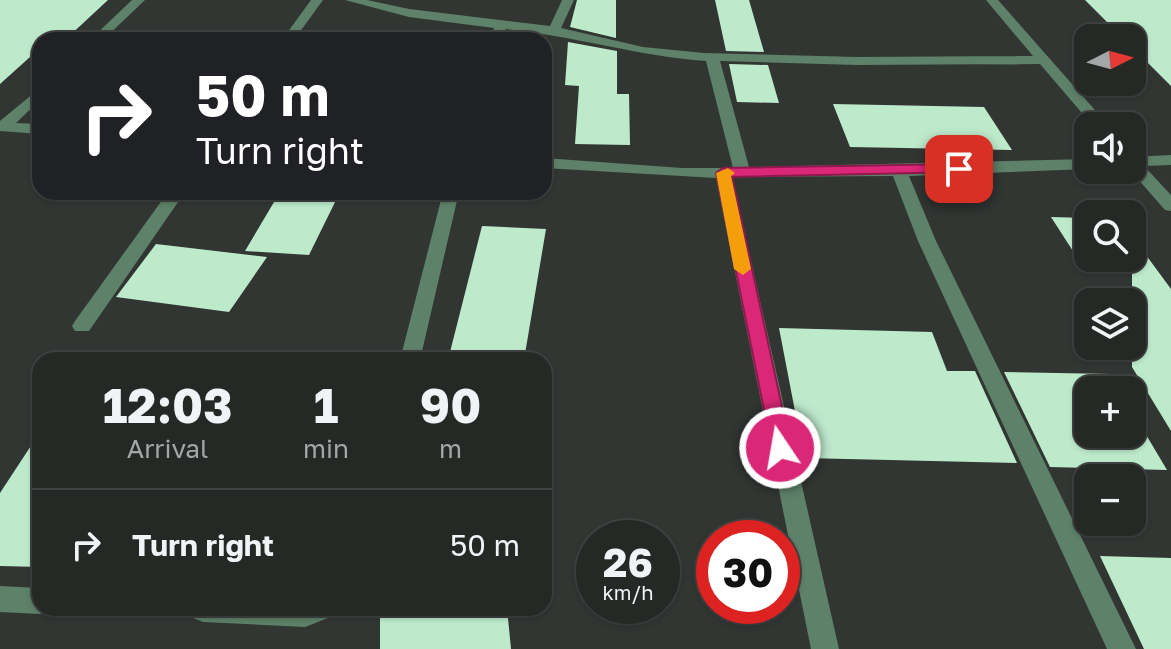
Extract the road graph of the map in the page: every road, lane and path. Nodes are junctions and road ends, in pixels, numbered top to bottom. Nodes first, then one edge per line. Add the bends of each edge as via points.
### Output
1 (139, 0) edge
2 (317, 0) edge
3 (351, 0) edge
4 (568, 0) edge
5 (992, 0) edge
6 (501, 25) junction
7 (554, 30) junction
8 (105, 32) edge
9 (294, 32) edge
10 (499, 32) edge
11 (712, 57) junction
12 (1044, 60) junction
13 (32, 99) edge
14 (1089, 112) edge
15 (2, 126) edge
16 (32, 128) edge
17 (1171, 160) edge
18 (1146, 161) edge
19 (552, 164) edge
20 (1074, 165) edge
21 (899, 171) junction
22 (733, 173) junction
23 (1146, 178) edge
24 (171, 200) edge
25 (449, 200) edge
26 (1171, 206) edge
27 (82, 326) dead end
28 (412, 352) edge
29 (0, 599) edge
30 (32, 601) edge
31 (825, 649) edge
32 (1122, 649) edge

1 - 8 street
2 - 9 street
3 - 6 street
4 - 7 street
5 - 12 street
6 - 7 street
6 - 10 street
7 - 11 street via 643,51
11 - 12 street
11 - 22 street
12 - 14 street
13 - 15 street
15 - 16 street
17 - 18 street
19 - 22 street
20 - 21 street
21 - 22 street
21 - 32 street via 927,241
22 - 31 street
23 - 26 street
24 - 27 street
25 - 28 street
29 - 30 street

